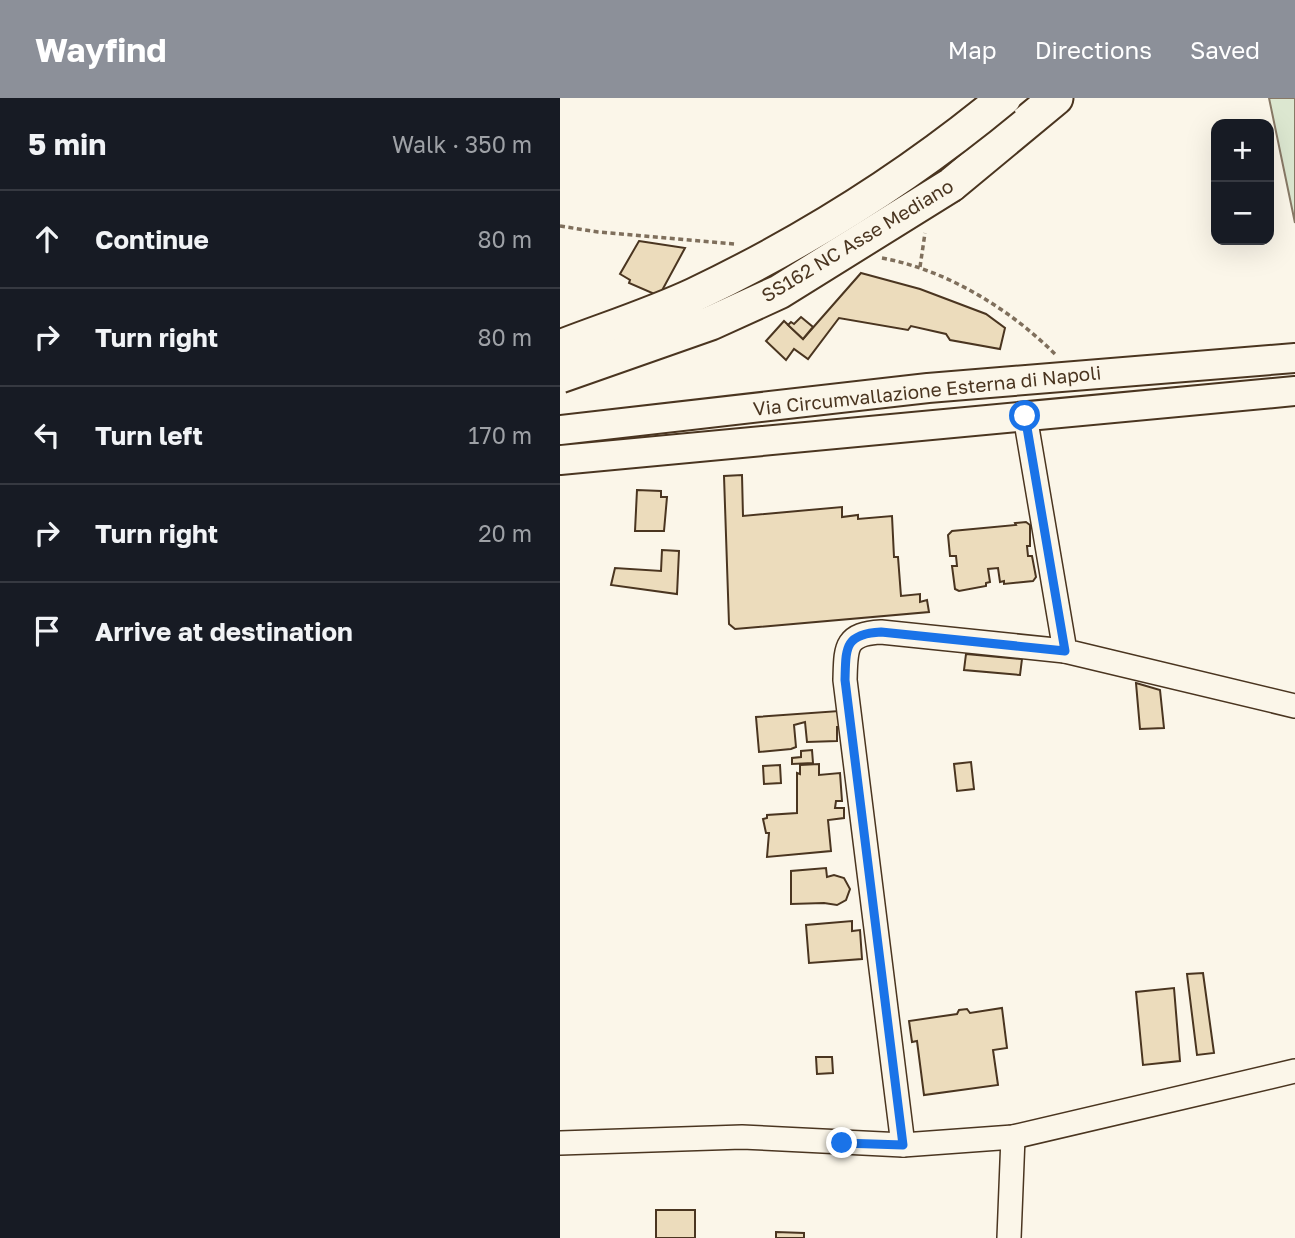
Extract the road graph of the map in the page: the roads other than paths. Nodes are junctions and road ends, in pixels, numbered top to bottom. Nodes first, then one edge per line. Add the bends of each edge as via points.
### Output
1 (1004, 98) edge
2 (1056, 98) edge
3 (560, 346) edge
4 (1295, 358) edge
5 (560, 376) edge
6 (1295, 391) edge
7 (1025, 416) junction
8 (560, 430) edge
9 (560, 460) edge
10 (1065, 651) junction
11 (1295, 706) edge
12 (1295, 1071) edge
13 (1013, 1137) junction
14 (560, 1143) edge
15 (903, 1145) junction
16 (1009, 1238) edge

1 - 3 highway, SS162 NC Asse Mediano, bridge via 886,187 792,245 692,296
2 - 5 highway, SS162 NC Asse Mediano, bridge via 951,185 779,292 711,323
4 - 8 main road, Via Circumvallazione Esterna di Napoli via 928,388
6 - 7 main road, Via Circumvallazione Esterna di Napoli
7 - 9 main road, Via Circumvallazione Esterna di Napoli
7 - 10 street
10 - 11 street
10 - 15 street via 881,632 863,633 846,652 845,680
12 - 13 street
13 - 15 street
13 - 16 street
14 - 15 street via 742,1138

